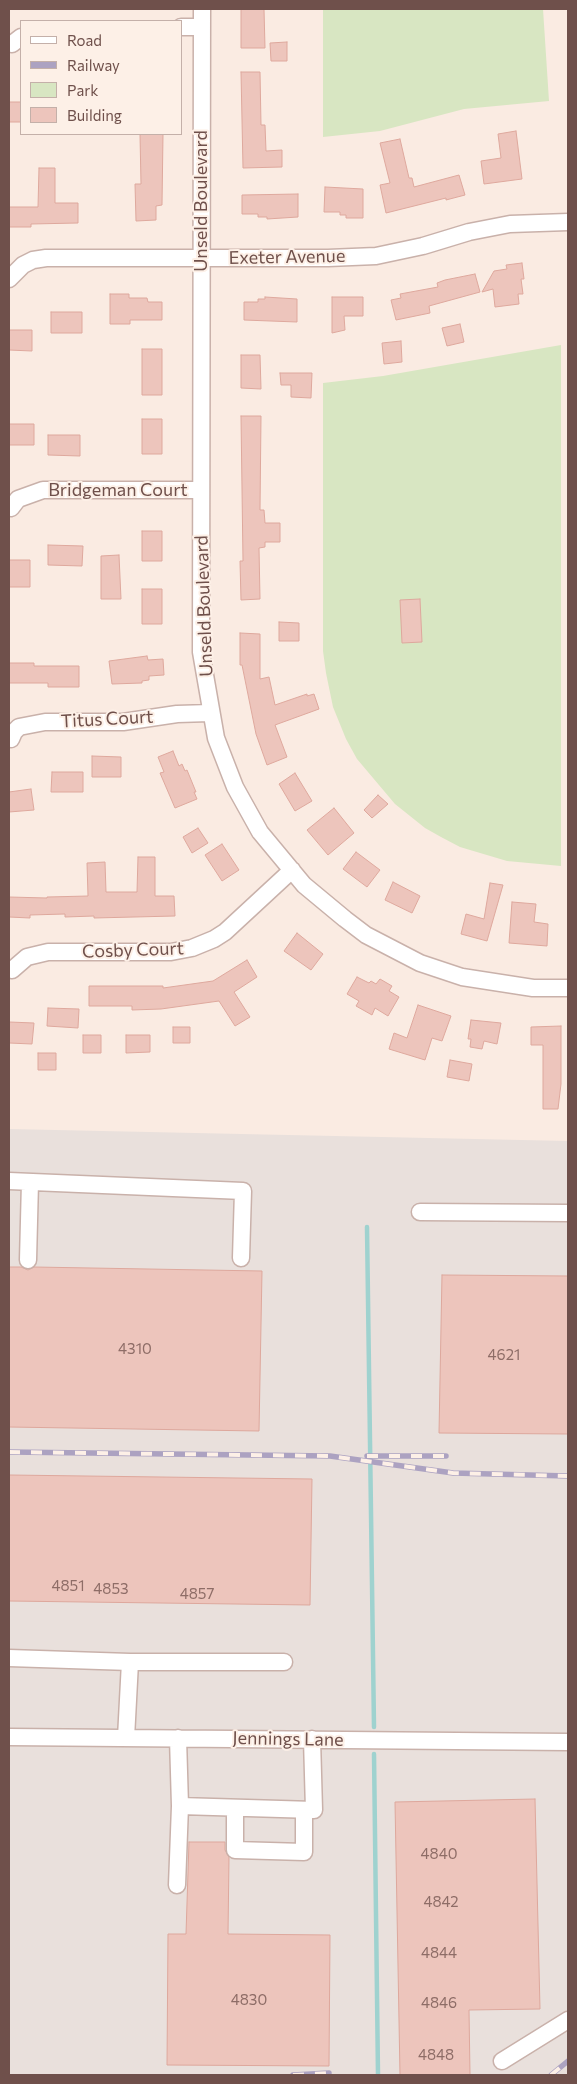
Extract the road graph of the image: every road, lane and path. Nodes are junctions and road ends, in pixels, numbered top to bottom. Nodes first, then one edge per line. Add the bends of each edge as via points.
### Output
1 (202, 9) edge
2 (182, 27) edge
3 (202, 27) junction
4 (568, 222) edge
5 (202, 258) junction
6 (9, 279) edge
7 (201, 490) junction
8 (11, 508) dead end
9 (210, 714) junction
10 (12, 739) dead end
11 (292, 870) junction
12 (12, 970) dead end
13 (568, 988) edge
14 (9, 1182) edge
15 (30, 1182) junction
16 (420, 1212) dead end
17 (568, 1213) edge
18 (241, 1258) dead end
19 (28, 1260) dead end
20 (9, 1658) edge
21 (130, 1662) junction
22 (284, 1662) dead end
23 (9, 1736) edge
24 (126, 1738) junction
25 (178, 1738) junction
26 (312, 1739) junction
27 (568, 1742) edge
28 (180, 1806) junction
29 (235, 1808) junction
30 (304, 1810) junction
31 (177, 1885) dead end
32 (568, 2020) edge
33 (502, 2061) dead end

1 - 3 street, Unseld Boulevard
2 - 3 street
3 - 5 street, Unseld Boulevard
4 - 5 street, Exeter Avenue via 510,224 376,256
5 - 6 street, Exeter Avenue via 46,258 22,265
5 - 7 street, Unseld Boulevard
7 - 8 street, Bridgeman Court via 43,490 18,500
7 - 9 street, Unseld Boulevard via 201,652
9 - 10 street, Titus Court via 177,714 123,722 45,722 19,727
9 - 11 street, Unseld Boulevard via 235,787 260,832
11 - 12 street, Cosby Court via 224,932 192,948 171,952 48,952 27,957
11 - 13 street, Unseld Boulevard via 304,885 359,930 420,963 484,981 533,988
14 - 15 street
15 - 18 street via 243,1191
15 - 19 street
16 - 17 street
20 - 21 street
21 - 22 street
21 - 24 street
23 - 24 street, Jennings Lane
24 - 25 street, Jennings Lane
25 - 26 street, Jennings Lane
25 - 28 street
26 - 27 street, Jennings Lane
26 - 30 street via 314,1810
28 - 29 street
28 - 31 street
29 - 30 street
29 - 30 street via 235,1850 304,1852
32 - 33 street

